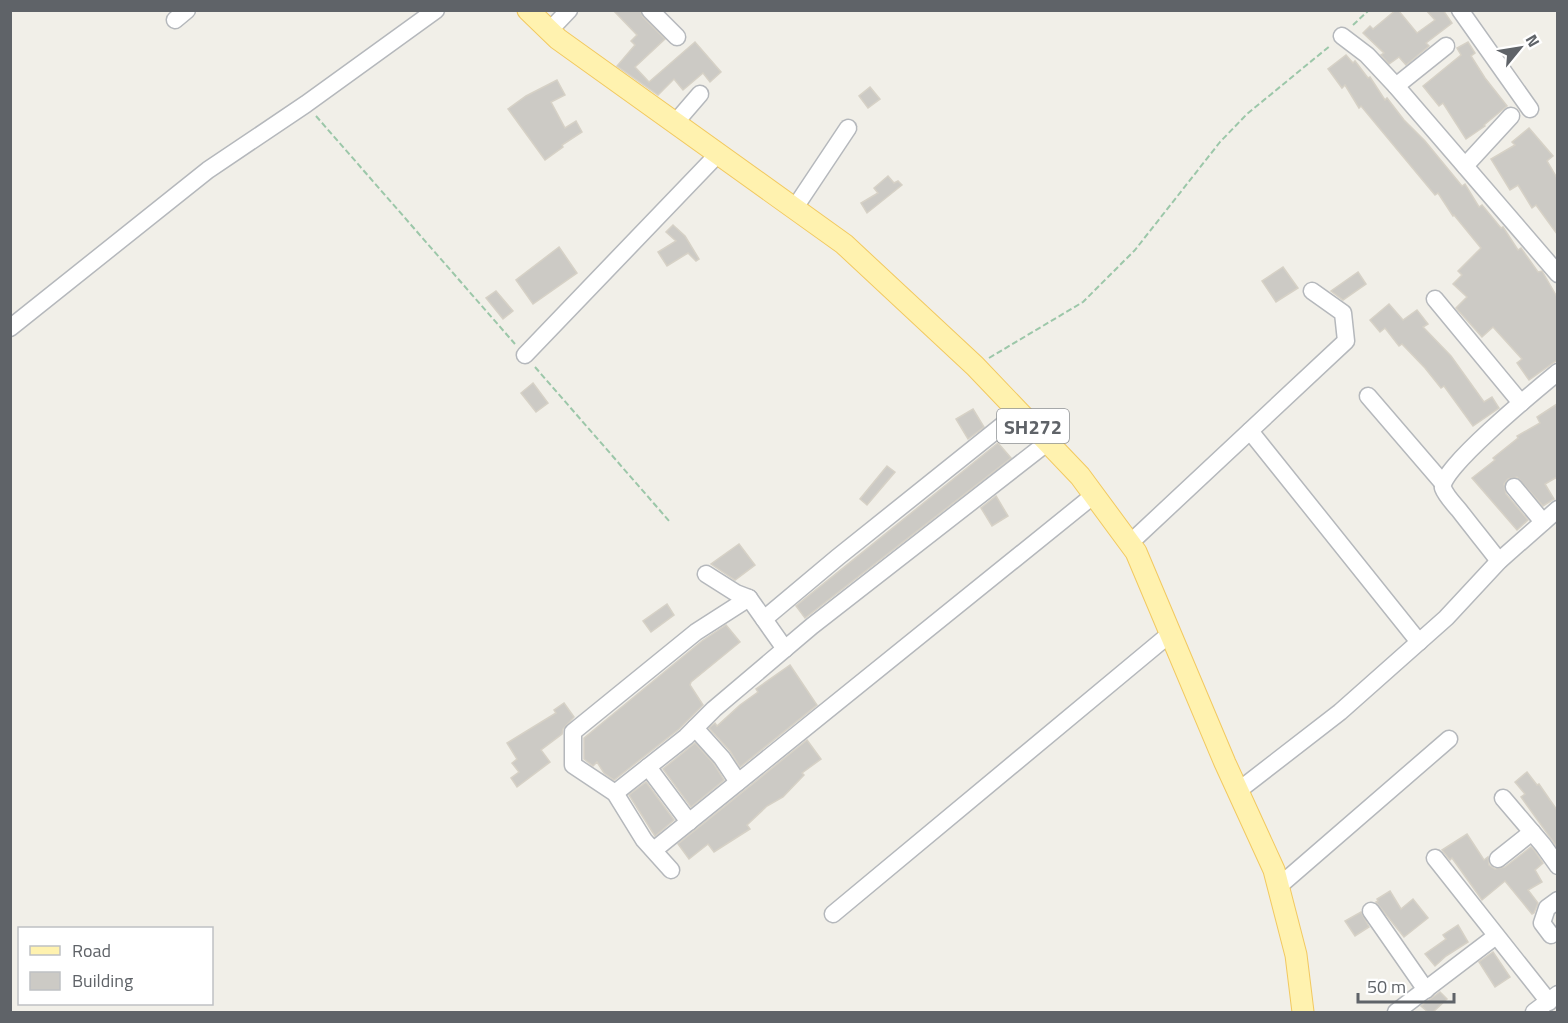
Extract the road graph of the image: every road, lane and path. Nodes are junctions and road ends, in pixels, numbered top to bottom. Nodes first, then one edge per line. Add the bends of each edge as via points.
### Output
1 (436, 10) edge
2 (528, 10) edge
3 (568, 10) edge
4 (650, 10) edge
5 (1369, 10) edge
6 (1460, 10) edge
7 (549, 31) junction
8 (1342, 36) junction
9 (677, 37) dead end
10 (1446, 46) dead end
11 (1396, 86) junction
12 (700, 94) dead end
13 (306, 105) junction
14 (1530, 109) dead end
15 (1511, 116) dead end
16 (675, 123) junction
17 (848, 128) dead end
18 (718, 154) junction
19 (1465, 166) junction
20 (794, 208) junction
21 (1557, 274) edge
22 (1312, 291) dead end
23 (1436, 299) dead end
24 (10, 328) edge
25 (525, 355) junction
26 (975, 366) junction
27 (1557, 372) edge
28 (1368, 396) dead end
29 (1521, 403) junction
30 (1019, 412) junction
31 (1250, 431) junction
32 (1048, 442) junction
33 (1442, 483) junction
34 (1514, 487) dead end
35 (1094, 495) junction
36 (1557, 509) edge
37 (670, 522) dead end
38 (1543, 522) junction
39 (1130, 543) junction
40 (1499, 561) junction
41 (706, 574) dead end
42 (749, 597) junction
43 (764, 619) junction
44 (1171, 633) junction
45 (1419, 642) junction
46 (785, 649) junction
47 (695, 728) junction
48 (1449, 740) dead end
49 (648, 767) junction
50 (738, 782) junction
51 (1238, 791) junction
52 (615, 793) junction
53 (1503, 798) dead end
54 (689, 822) junction
55 (1532, 832) junction
56 (654, 850) junction
57 (1435, 858) dead end
58 (1498, 859) dead end
59 (1557, 866) edge
60 (671, 870) dead end
61 (1278, 887) junction
62 (1557, 900) edge
63 (1371, 911) dead end
64 (833, 914) dead end
65 (1496, 936) junction
66 (1551, 936) dead end
67 (1425, 990) junction
68 (1544, 1006) edge
69 (1303, 1012) edge
70 (1396, 1012) edge

1 - 13 street
2 - 7 main road, SH272
3 - 7 street
4 - 9 street
5 - 8 path
6 - 14 street
7 - 16 main road, SH272
8 - 11 street via 1367,55
8 - 26 path via 1247,114 1220,142 1135,250 1083,302
10 - 11 street
11 - 19 street
12 - 16 street
13 - 24 street via 208,170
13 - 25 path
15 - 19 street
16 - 18 main road, SH272
17 - 20 street
18 - 20 main road, SH272
18 - 25 street
19 - 21 street
20 - 26 main road, SH272 via 844,244
22 - 31 street via 1343,313 1347,341
23 - 29 street
25 - 37 path
26 - 30 main road, SH272
27 - 29 street
28 - 33 street
29 - 33 street via 1482,438
30 - 32 main road, SH272
30 - 43 street
31 - 39 street
31 - 45 street
32 - 35 main road, SH272
32 - 46 street
33 - 40 street via 1451,501
34 - 38 street
35 - 39 main road, SH272
35 - 50 street
36 - 38 street
38 - 40 street
39 - 44 main road, SH272
40 - 45 street
41 - 42 street
42 - 43 street
42 - 52 street via 696,632 573,732 573,765
43 - 46 street
44 - 51 main road, SH272
44 - 64 street
45 - 51 street via 1340,712
46 - 47 street
47 - 49 street
47 - 50 street
48 - 61 street
49 - 52 street
49 - 54 street
50 - 54 street
51 - 61 main road, SH272
52 - 56 street
53 - 55 street
54 - 56 street
55 - 58 street
55 - 59 street
56 - 60 street
57 - 65 street
61 - 69 main road, SH272 via 1296,955
62 - 66 street via 1547,908 1542,923
63 - 67 street
65 - 67 street
65 - 68 street
67 - 70 street

